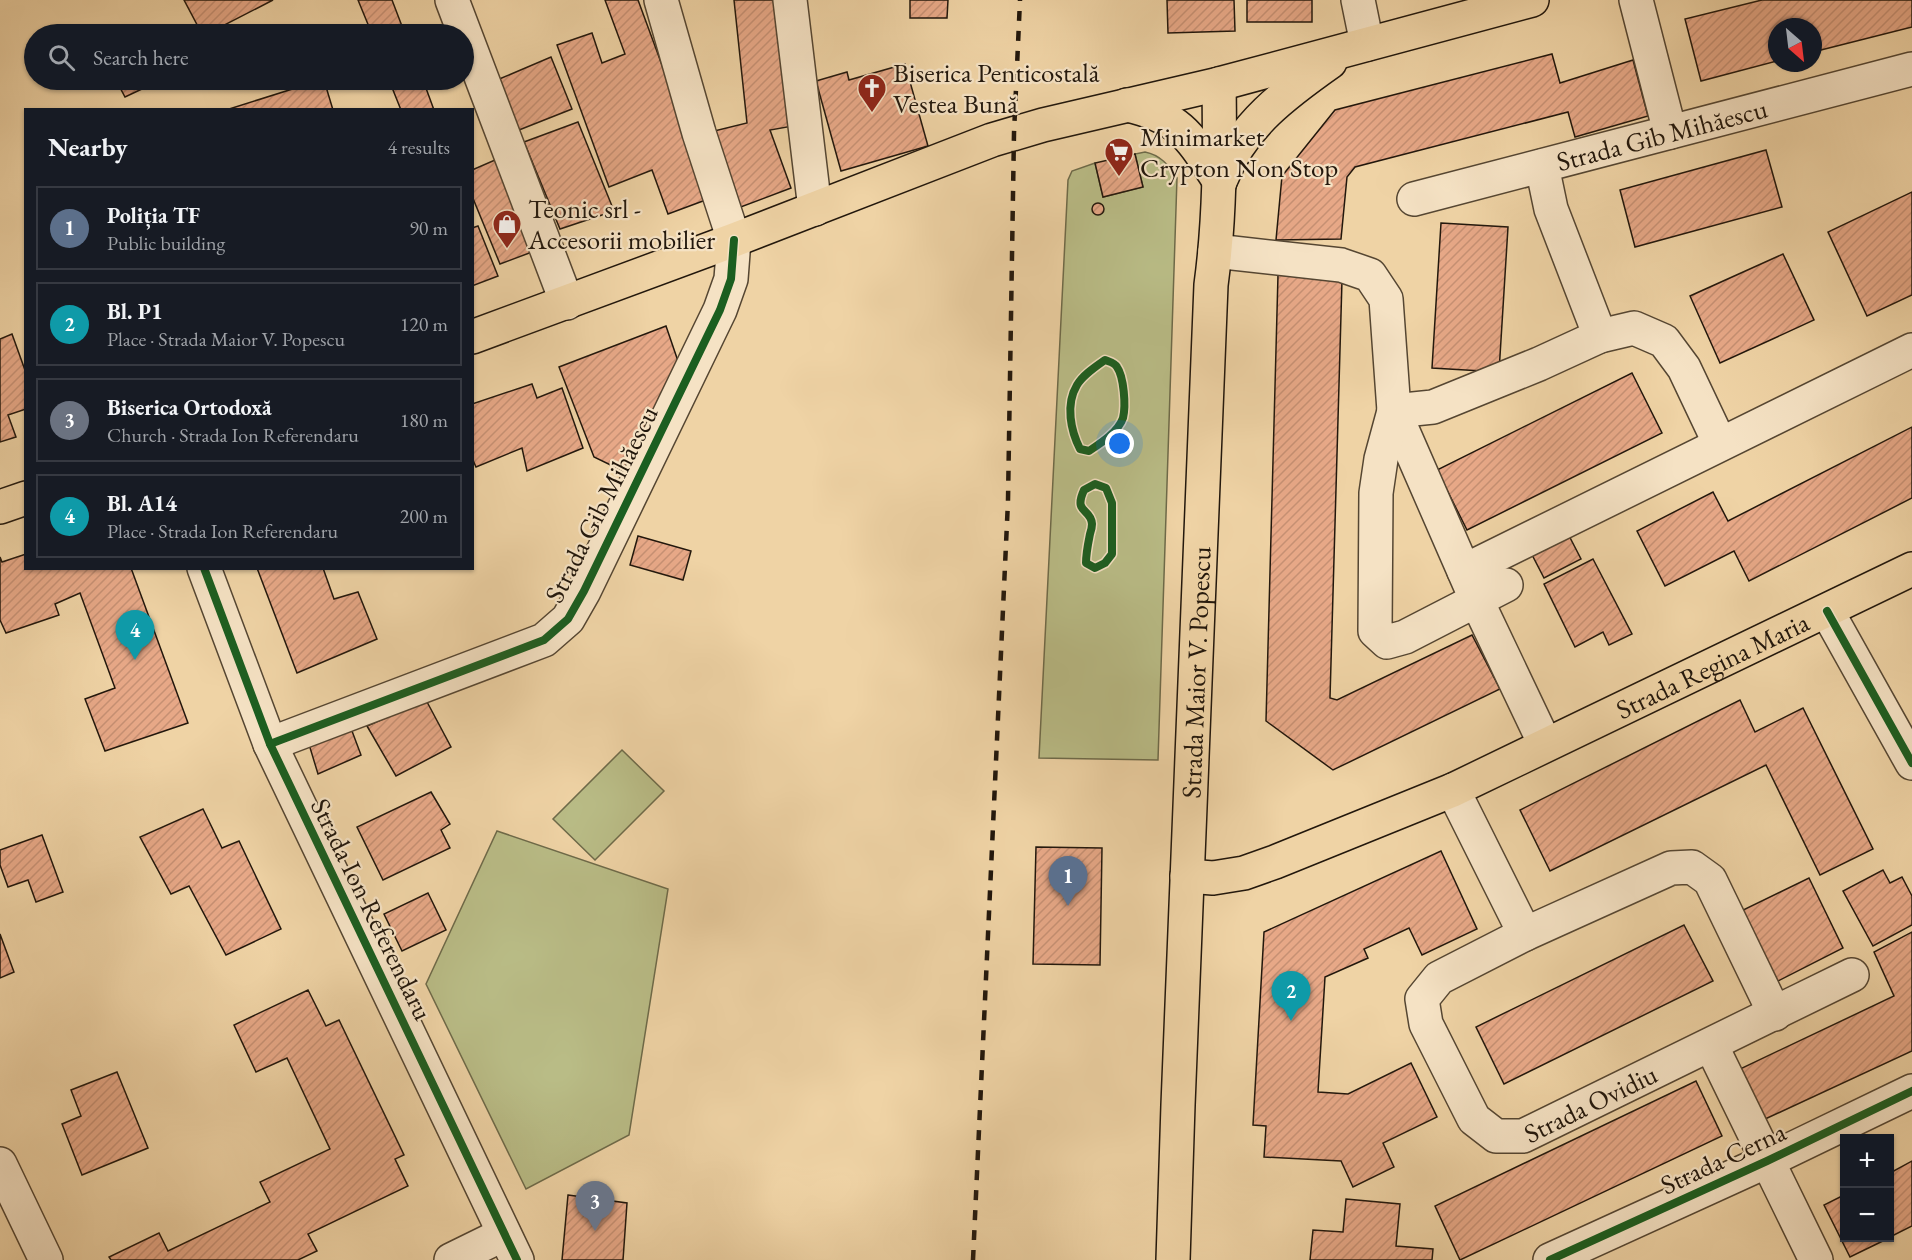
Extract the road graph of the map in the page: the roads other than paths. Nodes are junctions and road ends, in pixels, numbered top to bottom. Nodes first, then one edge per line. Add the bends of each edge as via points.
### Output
1 (452, 0) edge
2 (661, 0) edge
3 (790, 0) edge
4 (1358, 0) edge
5 (1532, 0) edge
6 (1636, 0) edge
7 (461, 24) edge
8 (1358, 46) junction
9 (474, 58) edge
10 (1912, 69) edge
11 (1219, 84) junction
12 (1127, 105) junction
13 (1670, 132) junction
14 (1542, 166) junction
15 (1220, 182) junction
16 (1414, 199) dead end
17 (815, 209) junction
18 (734, 240) junction
19 (1215, 250) junction
20 (567, 303) junction
21 (474, 336) edge
22 (1600, 336) junction
23 (1912, 350) edge
24 (1394, 411) junction
25 (1720, 444) junction
26 (24, 499) edge
27 (0, 507) edge
28 (1912, 569) edge
29 (205, 570) edge
30 (1464, 571) junction
31 (1506, 585) dead end
32 (1477, 601) junction
33 (1827, 610) junction
34 (270, 744) junction
35 (1545, 744) junction
36 (1912, 763) edge
37 (1453, 790) junction
38 (1187, 876) junction
39 (1525, 934) junction
40 (1852, 975) dead end
41 (1775, 1014) junction
42 (1711, 1045) junction
43 (1912, 1091) edge
44 (1767, 1161) junction
45 (0, 1164) edge
46 (510, 1247) edge
47 (46, 1260) edge
48 (451, 1260) edge
49 (1173, 1260) edge
50 (1551, 1260) edge
51 (1816, 1260) edge

1 - 7 street
2 - 18 street
3 - 17 street
4 - 8 street
5 - 8 main road
6 - 13 street
8 - 11 main road
8 - 15 main road via 1303,81 1266,111 1244,135
9 - 20 street
10 - 13 street, Strada Gib Mihăescu
11 - 12 main road
11 - 15 main road, Strada Maior V. Popescu
12 - 15 main road via 1148,109 1178,126
12 - 17 main road via 992,140
13 - 14 street, Strada Gib Mihăescu
14 - 16 street, Strada Gib Mihăescu
14 - 22 street via 1551,209
15 - 19 main road, Strada Maior V. Popescu
17 - 18 main road
18 - 20 main road
18 - 34 street, Strada Gib Mihăescu via 731,279 720,310 568,619 543,640
19 - 24 street via 1341,264 1370,275 1386,299
19 - 38 main road, Strada Maior V. Popescu
20 - 21 main road
22 - 24 street via 1433,407
22 - 25 street via 1635,328 1664,341 1684,368
23 - 25 street
24 - 30 street
24 - 32 street via 1376,493 1375,631 1387,642 1405,637
25 - 30 street
26 - 27 main road
28 - 33 main road, Strada Regina Maria
29 - 34 street, Strada Ion Referendaru
30 - 32 street
31 - 32 street
32 - 35 street
33 - 35 main road, Strada Regina Maria
33 - 36 street
34 - 46 street, Strada Ion Referendaru
35 - 37 main road, Strada Regina Maria
37 - 38 main road, Strada Regina Maria via 1244,873 1213,878
37 - 39 street
38 - 49 main road, Strada Maior V. Popescu
39 - 41 street, Strada Ovidiu via 1671,868 1692,867 1710,880
39 - 42 street, Strada Ovidiu via 1439,978 1422,999 1426,1024 1474,1119 1496,1136 1523,1136
40 - 41 street, Strada Ovidiu
41 - 42 street, Strada Ovidiu
42 - 44 street
43 - 44 street, Strada Cerna
44 - 50 street, Strada Cerna
44 - 51 street, Strada Cerna
45 - 47 street
46 - 48 street

